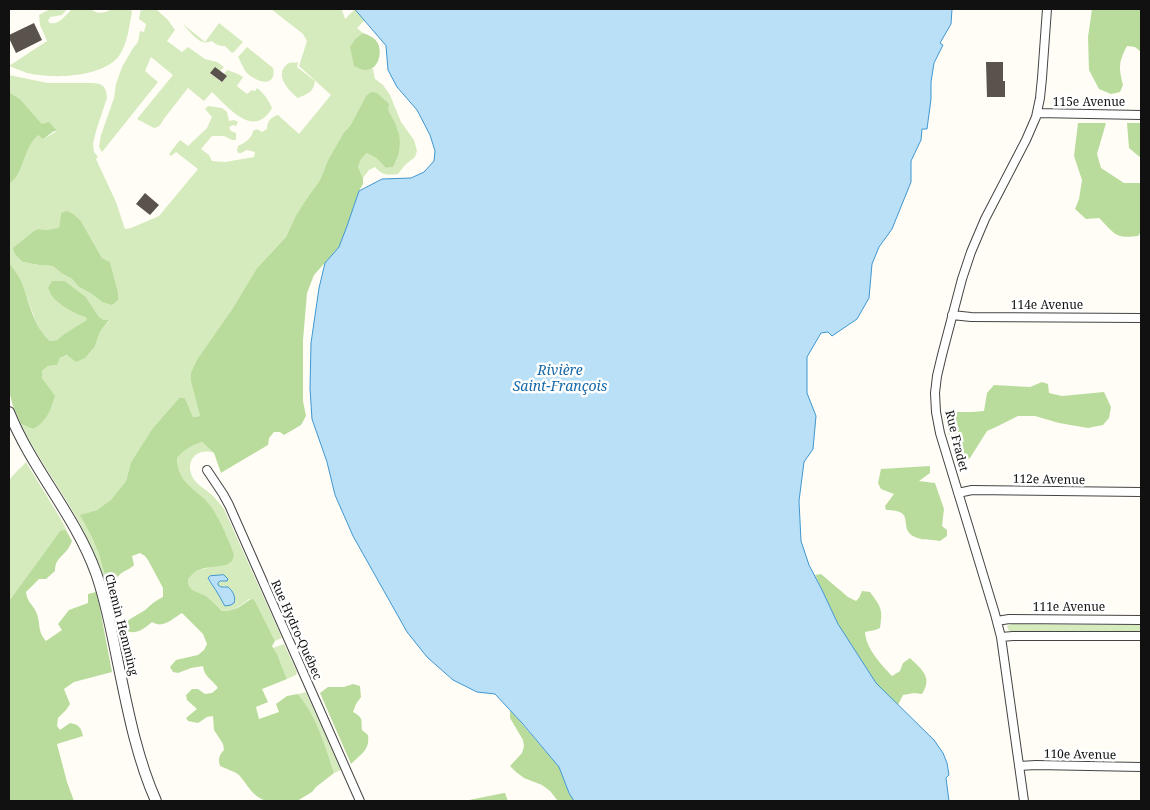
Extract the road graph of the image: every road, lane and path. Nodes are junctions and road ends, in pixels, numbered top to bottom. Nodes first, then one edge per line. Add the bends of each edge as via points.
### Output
1 (1047, 9) edge
2 (1037, 113) junction
3 (1141, 115) edge
4 (952, 315) junction
5 (1141, 318) edge
6 (9, 412) edge
7 (207, 470) dead end
8 (1141, 492) edge
9 (958, 493) junction
10 (1141, 620) edge
11 (996, 621) junction
12 (1141, 636) edge
13 (1000, 637) junction
14 (1019, 766) junction
15 (1141, 767) edge
16 (156, 801) edge
17 (360, 801) edge
18 (1024, 801) edge

1 - 2 street, Rue Fradet
2 - 3 street, 115e Avenue
2 - 4 street, Rue Fradet via 978,235
4 - 5 street, 114e Avenue
4 - 9 street, Rue Fradet via 939,367 935,402 940,433
6 - 16 street, Chemin Hemming via 94,567 108,612 136,744
7 - 17 street, Rue Hydro-Québec via 229,505
8 - 9 street, 112e Avenue via 972,490
9 - 11 street, Rue Fradet
10 - 11 street, 111e Avenue
11 - 13 street, Rue Fradet
12 - 13 street
13 - 14 street, Rue Fradet
14 - 15 street, 110e Avenue
14 - 18 street, Rue Fradet

